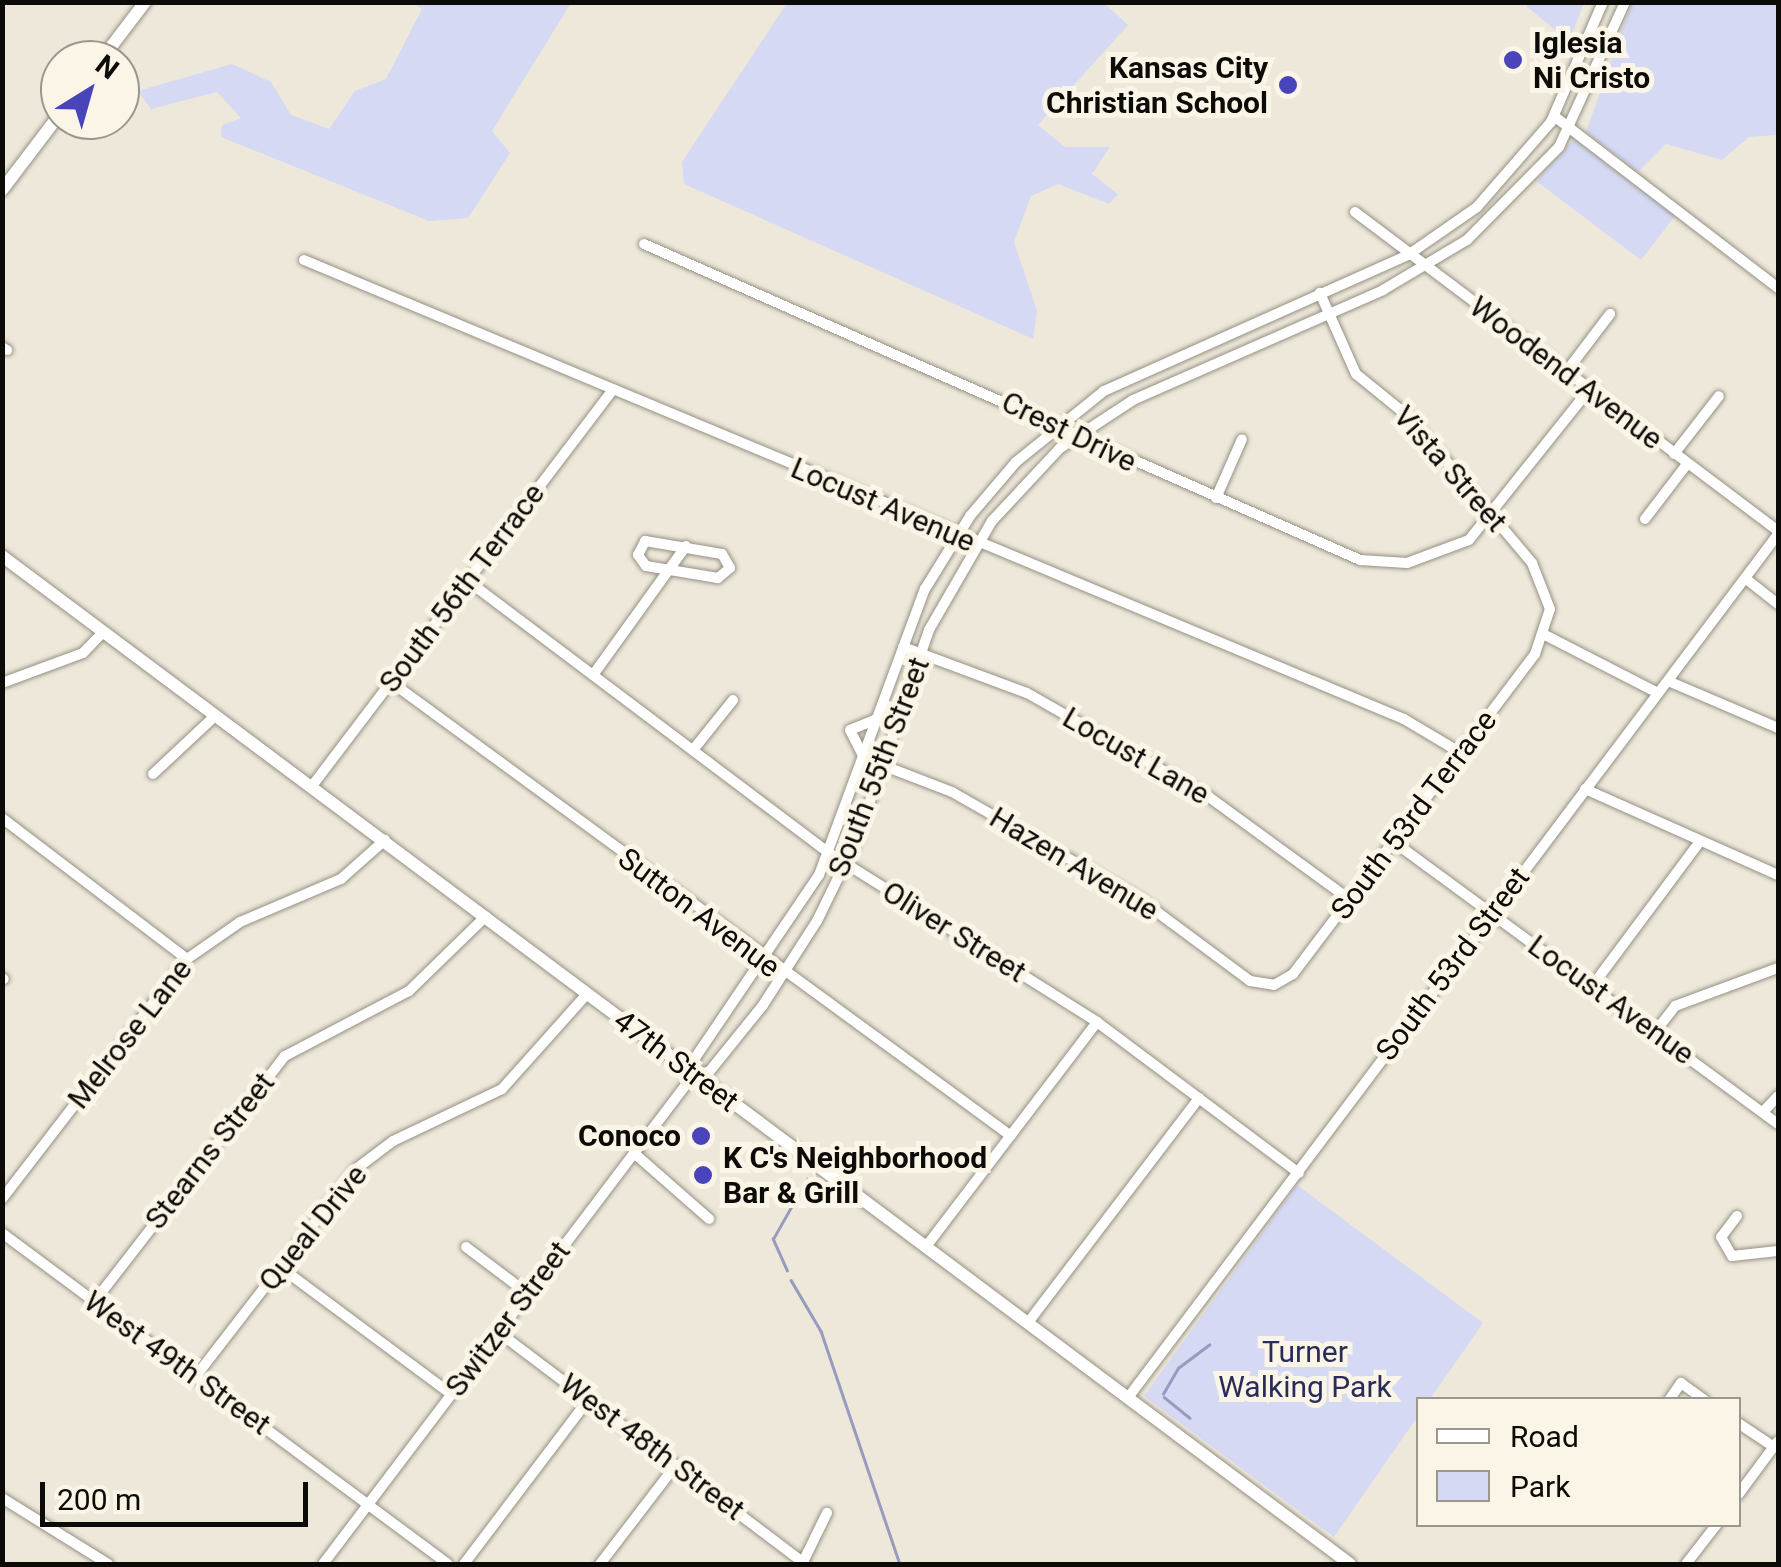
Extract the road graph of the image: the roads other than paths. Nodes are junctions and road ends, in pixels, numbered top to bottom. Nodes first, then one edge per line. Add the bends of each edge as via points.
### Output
1 (145, 2) edge
2 (1603, 2) edge
3 (1625, 2) edge
4 (116, 40) edge
5 (1554, 116) junction
6 (1571, 129) junction
7 (40, 140) edge
8 (2, 190) edge
9 (1355, 212) dead end
10 (644, 244) dead end
11 (1408, 254) junction
12 (304, 260) dead end
13 (1426, 268) junction
14 (1778, 288) edge
15 (1320, 294) junction
16 (1326, 314) junction
17 (1610, 314) dead end
18 (1566, 372) junction
19 (612, 390) junction
20 (1588, 390) junction
21 (1719, 396) dead end
22 (1061, 422) junction
23 (1078, 435) junction
24 (1242, 438) dead end
25 (1674, 454) junction
26 (1686, 464) junction
27 (1216, 498) junction
28 (1493, 518) junction
29 (1646, 519) dead end
30 (1778, 533) edge
31 (958, 536) junction
32 (976, 544) junction
33 (686, 546) junction
34 (2, 556) edge
35 (670, 570) junction
36 (1746, 578) junction
37 (468, 581) junction
38 (1778, 604) edge
39 (103, 632) junction
40 (1545, 635) junction
41 (903, 648) junction
42 (922, 653) junction
43 (593, 674) junction
44 (1668, 680) junction
45 (392, 682) junction
46 (2, 683) edge
47 (1658, 693) junction
48 (732, 700) dead end
49 (215, 716) junction
50 (877, 719) junction
51 (1778, 728) edge
52 (694, 750) junction
53 (1461, 752) junction
54 (864, 758) junction
55 (883, 765) junction
56 (153, 774) dead end
57 (312, 786) junction
58 (1585, 788) junction
59 (2, 818) edge
60 (385, 840) junction
61 (1394, 842) junction
62 (1699, 842) junction
63 (829, 852) junction
64 (846, 864) junction
65 (1778, 875) edge
66 (1350, 900) junction
67 (1492, 912) junction
68 (486, 916) junction
69 (187, 959) junction
70 (766, 965) junction
71 (1778, 968) edge
72 (784, 976) junction
73 (1592, 985) junction
74 (1274, 986) joint
75 (587, 994) junction
76 (1097, 1022) junction
77 (1655, 1032) junction
78 (694, 1074) junction
79 (1778, 1096) edge
80 (1199, 1098) junction
81 (1763, 1112) junction
82 (1778, 1124) edge
83 (1012, 1136) junction
84 (634, 1152) junction
85 (1299, 1173) junction
86 (2, 1199) edge
87 (1737, 1216) dead end
88 (709, 1219) dead end
89 (2, 1233) edge
90 (928, 1244) junction
91 (466, 1246) dead end
92 (1778, 1252) edge
93 (280, 1267) junction
94 (527, 1292) junction
95 (94, 1302) junction
96 (1030, 1320) junction
97 (498, 1331) junction
98 (196, 1376) junction
99 (451, 1394) junction
100 (1130, 1396) junction
101 (1671, 1397) edge
102 (1700, 1397) edge
103 (589, 1399) junction
104 (1741, 1425) edge
105 (1776, 1444) edge
106 (676, 1464) junction
107 (1741, 1491) edge
108 (2, 1498) edge
109 (369, 1503) junction
110 (827, 1512) dead end
111 (1714, 1527) edge
112 (108, 1564) edge
113 (323, 1564) edge
114 (448, 1564) edge
115 (464, 1564) edge
116 (600, 1564) edge
117 (803, 1564) edge
118 (1347, 1564) edge
119 (1686, 1564) edge

1 - 4 main road
2 - 5 street, South 55th Street
3 - 6 street, South 55th Street
5 - 6 street
5 - 11 street, South 55th Street via 1499,188
6 - 13 street, South 55th Street via 1510,203
6 - 14 street
7 - 8 main road
9 - 11 street, Woodend Avenue
10 - 22 street, Crest Drive
11 - 13 street, Woodend Avenue
11 - 15 street, South 55th Street
12 - 19 street, Locust Avenue
13 - 16 street, South 55th Street
13 - 18 street, Woodend Avenue
15 - 16 street, Vista Street
15 - 22 street, South 55th Street via 1134,373
16 - 23 street, South 55th Street via 1133,400
16 - 28 street, Vista Street via 1356,374 1409,417
17 - 18 street
18 - 20 street, Woodend Avenue
19 - 31 street, Locust Avenue
19 - 37 street, South 56th Terrace
20 - 25 street, Woodend Avenue
20 - 28 street, Crest Drive
21 - 25 street
22 - 23 street, Crest Drive
22 - 31 street, South 55th Street
23 - 27 street, Crest Drive
23 - 32 street, South 55th Street
24 - 27 street
25 - 26 street, Woodend Avenue
26 - 29 street
26 - 30 street, Woodend Avenue
27 - 28 street, Crest Drive via 1382,563 1451,551
28 - 40 street, Vista Street via 1546,588
30 - 36 street, South 53rd Street
31 - 32 street, Locust Avenue
31 - 41 street, South 55th Street
32 - 42 street, South 55th Street
32 - 53 street, Locust Avenue via 1404,719
33 - 35 street
33 - 35 street via 650,540 640,548 642,564
33 - 35 street via 729,560 726,576
34 - 39 main road, 47th Street
35 - 43 street
36 - 38 street
36 - 44 street, South 53rd Street
37 - 43 street, Oliver Street
37 - 45 street, South 56th Terrace
39 - 46 street via 83,653
39 - 49 main road, 47th Street
40 - 47 street
40 - 53 street, South 53rd Terrace
41 - 42 street, Locust Lane
41 - 50 street, South 55th Street
42 - 55 street, South 55th Street
42 - 66 street, Locust Lane via 1073,718 1208,797
43 - 52 street, Oliver Street
44 - 47 street, South 53rd Street
44 - 51 street
45 - 57 street, South 56th Terrace
45 - 70 street, Sutton Avenue
47 - 58 street, South 53rd Street
48 - 52 street
49 - 56 street
49 - 57 main road, 47th Street
50 - 54 street, South 55th Street
50 - 54 street via 850,730
52 - 63 street, Oliver Street
53 - 61 street, South 53rd Terrace
54 - 55 street, Hazen Avenue
54 - 63 street, South 55th Street
55 - 64 street, South 55th Street
55 - 74 street, Hazen Avenue via 952,792 1141,900 1250,981
57 - 60 main road, 47th Street
58 - 62 street
58 - 67 street, South 53rd Street
59 - 69 street
60 - 68 main road, 47th Street
60 - 69 street, Melrose Lane via 341,879 240,922
61 - 66 street, South 53rd Terrace
61 - 67 street, Locust Avenue
62 - 65 street
62 - 73 street
63 - 64 street, Oliver Street
63 - 70 street, South 55th Street
64 - 72 street, South 55th Street
64 - 76 street, Oliver Street
66 - 74 street, South 53rd Terrace
67 - 73 street, Locust Avenue
67 - 85 street, South 53rd Street
68 - 75 main road, 47th Street
68 - 95 street, Stearns Street via 409,991 285,1056
69 - 86 street, Melrose Lane
70 - 72 street, Sutton Avenue
70 - 78 street, South 55th Street via 695,1058
71 - 77 street via 1676,1006
72 - 78 street, South 55th Street via 709,1072
72 - 83 street, Sutton Avenue
73 - 77 street, Locust Avenue
75 - 78 main road, 47th Street
75 - 93 street, Queal Drive via 502,1089 366,1161
76 - 80 street, Oliver Street
76 - 83 street
77 - 81 street, Locust Avenue
78 - 84 street, Switzer Street
78 - 90 main road, 47th Street
79 - 81 street
80 - 85 street, Oliver Street
80 - 96 street
81 - 82 street, Locust Avenue
83 - 90 street
84 - 88 street
84 - 94 street, Switzer Street
85 - 100 street, South 53rd Street
87 - 92 street via 1721,1237 1732,1256
89 - 95 street, West 49th Street
90 - 96 main road, 47th Street
91 - 94 street
93 - 98 street, Queal Drive
93 - 99 street
94 - 97 street, Switzer Street
95 - 98 street, West 49th Street
96 - 100 main road, 47th Street
97 - 99 street, Switzer Street
97 - 103 street, West 48th Street
98 - 109 street, West 49th Street
99 - 109 street, Switzer Street
100 - 118 main road, 47th Street
101 - 102 street via 1681,1384
103 - 106 street, West 48th Street
103 - 115 street
104 - 105 street
105 - 107 street
106 - 116 street
106 - 117 street, West 48th Street
108 - 112 street
109 - 113 street, Switzer Street
109 - 114 street, West 49th Street
110 - 117 street
111 - 119 street

